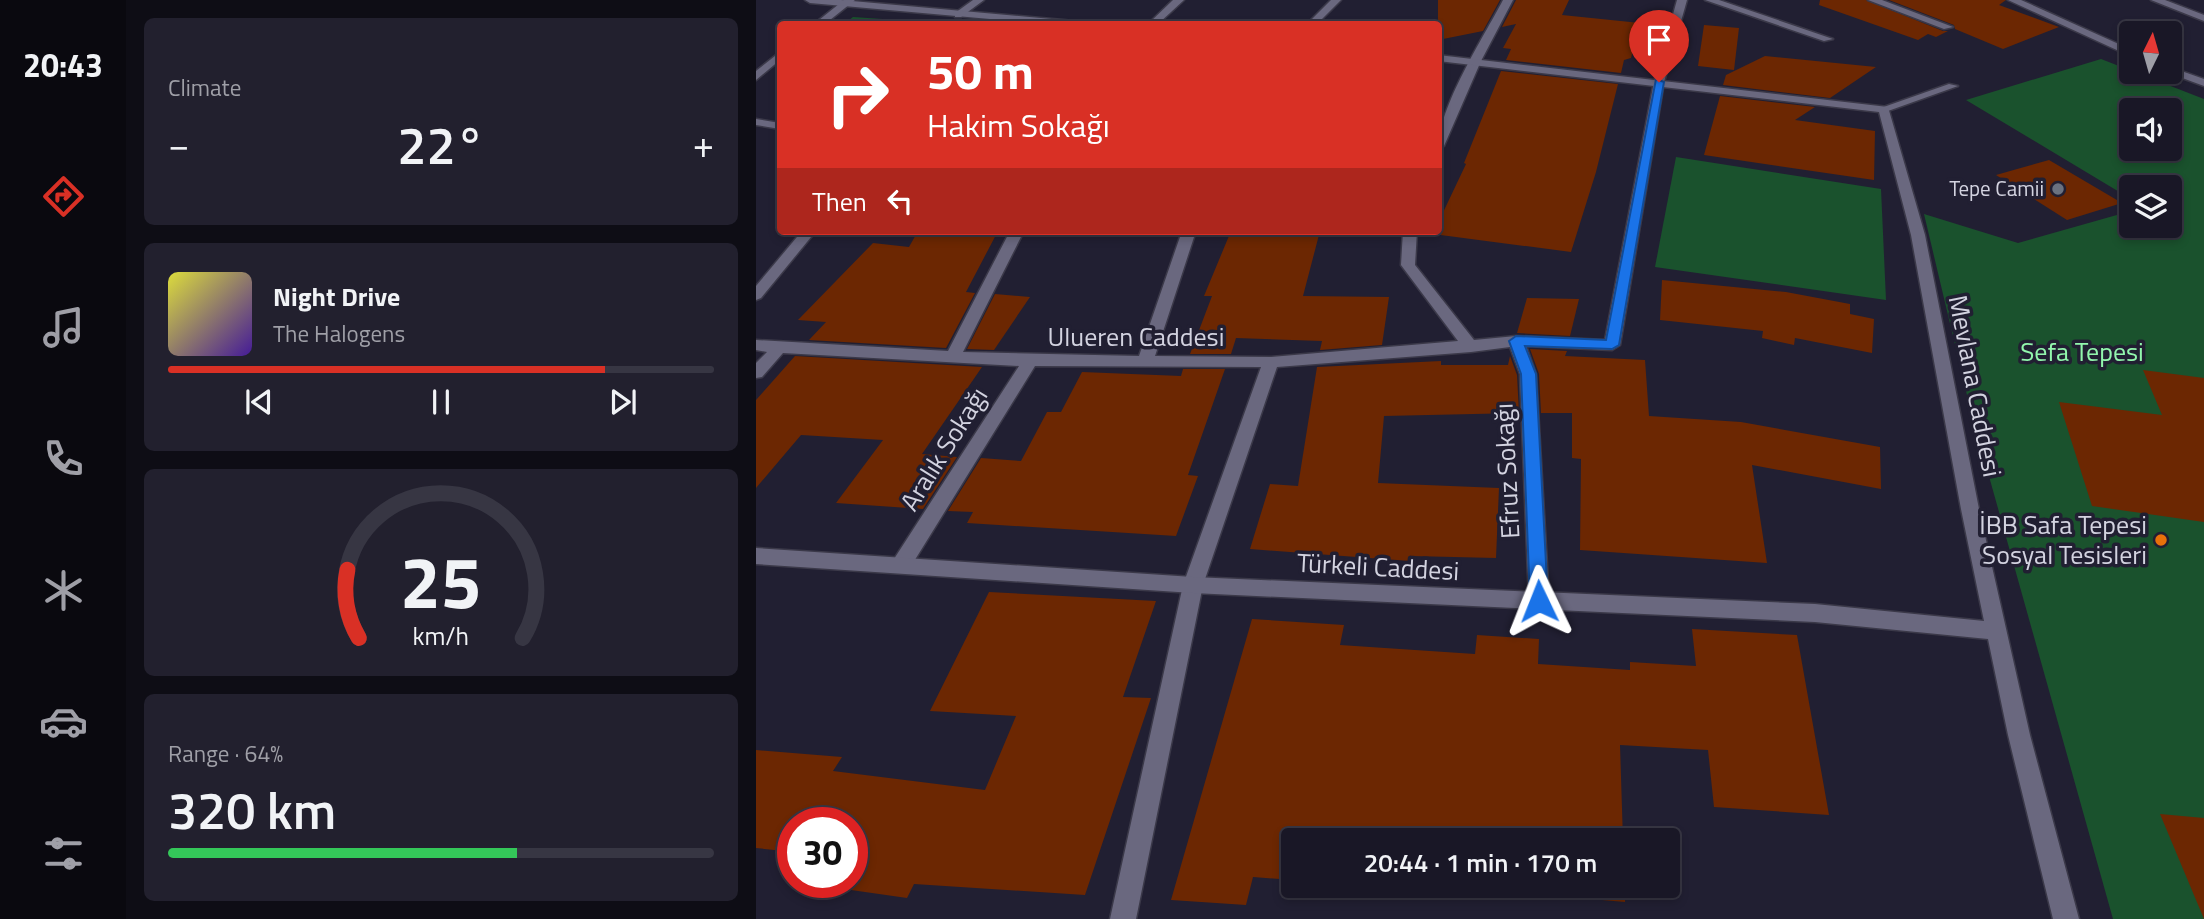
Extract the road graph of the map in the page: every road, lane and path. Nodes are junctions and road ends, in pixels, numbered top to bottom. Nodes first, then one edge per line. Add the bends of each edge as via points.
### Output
1 (810, 0) edge
2 (979, 0) edge
3 (1179, 0) edge
4 (1336, 0) edge
5 (1508, 0) edge
6 (1682, 0) edge
7 (1710, 0) edge
8 (1873, 0) edge
9 (2013, 0) edge
10 (2156, 0) edge
11 (847, 2) edge
12 (958, 15) junction
13 (2204, 18) edge
14 (823, 21) edge
15 (1035, 21) edge
16 (1156, 21) edge
17 (1315, 21) edge
18 (1948, 27) dead end
19 (1828, 39) dead end
20 (2119, 48) edge
21 (777, 58) edge
22 (1442, 58) edge
23 (1476, 61) junction
24 (2182, 75) edge
25 (756, 77) edge
26 (1659, 82) junction
27 (2204, 83) edge
28 (1953, 86) dead end
29 (1884, 109) junction
30 (756, 122) edge
31 (777, 126) edge
32 (1442, 137) edge
33 (806, 235) edge
34 (1015, 235) edge
35 (1188, 235) edge
36 (1410, 235) edge
37 (756, 295) edge
38 (1516, 341) junction
39 (756, 345) edge
40 (1471, 347) junction
41 (779, 348) junction
42 (952, 358) junction
43 (1030, 361) junction
44 (1144, 362) junction
45 (1271, 362) junction
46 (756, 373) edge
47 (756, 556) edge
48 (901, 565) junction
49 (1193, 585) junction
50 (1539, 601) junction
51 (1998, 631) junction
52 (1123, 919) edge
53 (2066, 919) edge

1 - 11 street
2 - 12 street
3 - 16 street
4 - 17 street
5 - 23 street
6 - 26 street
7 - 19 street
8 - 18 street
9 - 20 street
10 - 13 street
11 - 12 street
11 - 14 street
12 - 15 street
21 - 25 street
22 - 23 street
23 - 26 street
23 - 32 street
24 - 27 street
26 - 29 street
26 - 38 street, Ulueren Caddesi via 1612,345
28 - 29 street
29 - 51 street, Mevlana Caddesi via 1918,235
30 - 31 street
33 - 37 street
34 - 42 street
35 - 44 street
36 - 40 street via 1408,265
38 - 40 street, Ulueren Caddesi
38 - 50 street, Efruz Sokağı via 1528,374
39 - 41 street, Ulueren Caddesi
40 - 45 street, Ulueren Caddesi
41 - 42 street, Ulueren Caddesi
41 - 46 street
42 - 43 street, Ulueren Caddesi
43 - 44 street, Ulueren Caddesi
43 - 48 street, Aralık Sokağı
44 - 45 street, Ulueren Caddesi
45 - 49 street
47 - 48 street, Türkeli Caddesi
48 - 49 street, Türkeli Caddesi
49 - 50 street, Türkeli Caddesi
49 - 52 street
50 - 51 street, Türkeli Caddesi via 1815,613
51 - 53 street, Mevlana Caddesi

